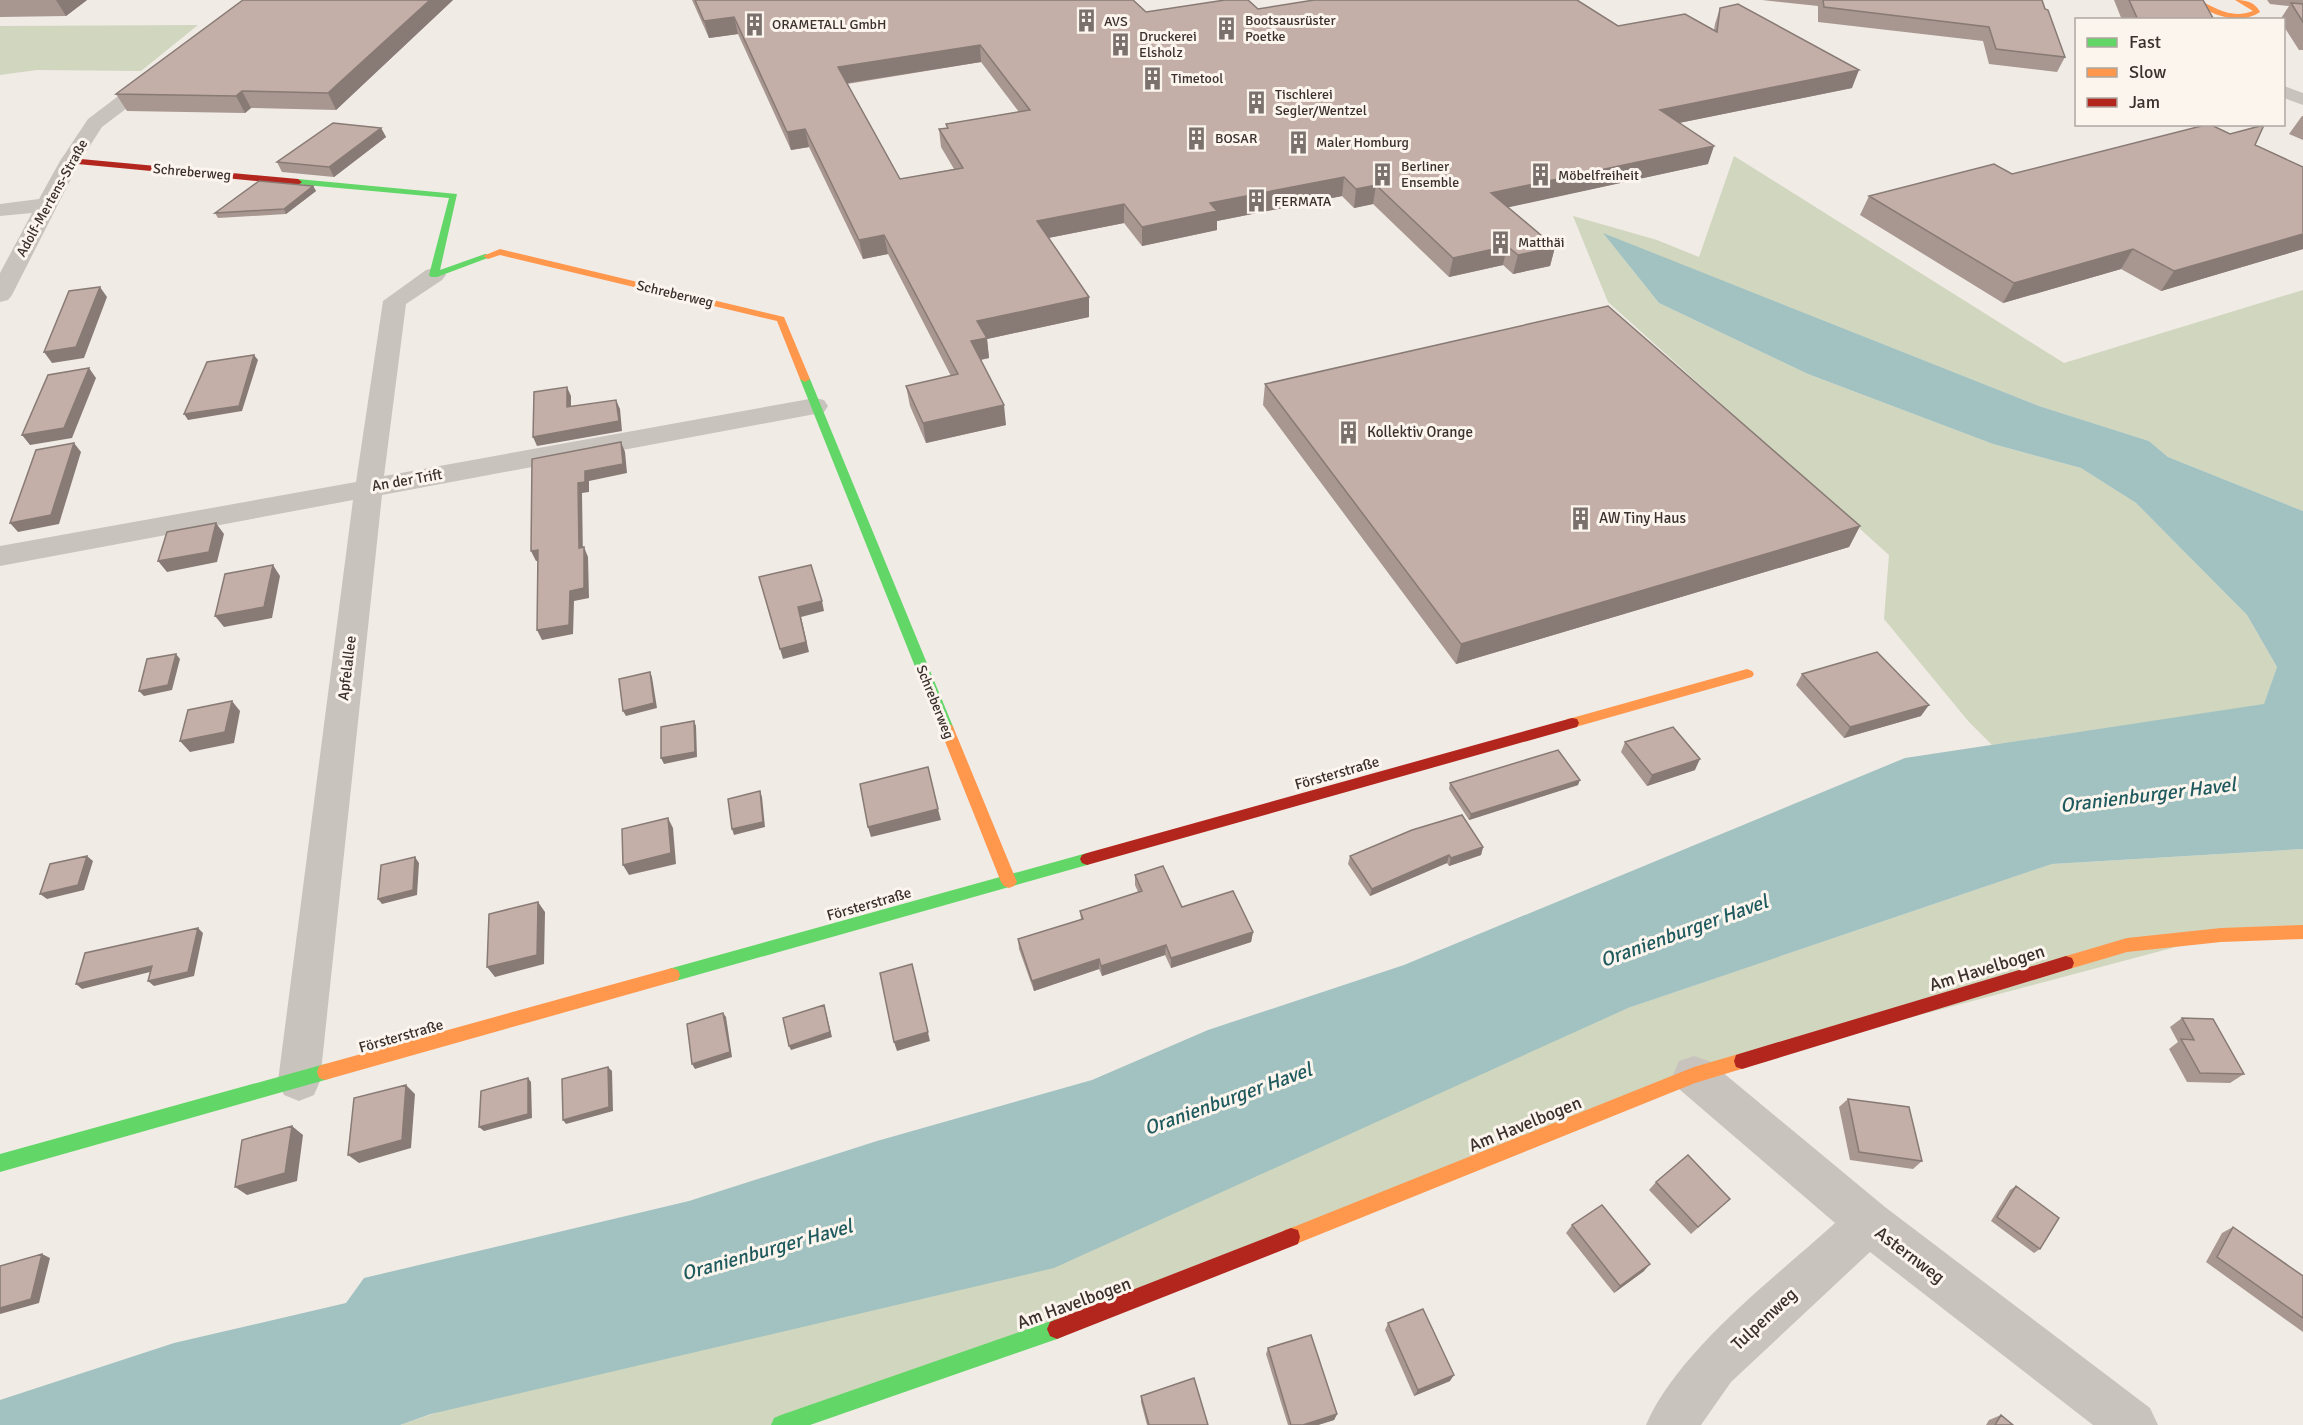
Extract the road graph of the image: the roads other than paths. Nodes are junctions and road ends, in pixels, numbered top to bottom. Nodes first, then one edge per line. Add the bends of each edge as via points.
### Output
1 (2238, 0) edge
2 (2195, 1) edge
3 (2257, 10) junction
4 (2274, 12) dead end
5 (169, 67) edge
6 (2285, 93) edge
7 (2303, 99) edge
8 (70, 161) junction
9 (46, 205) junction
10 (0, 210) edge
11 (434, 275) junction
12 (0, 295) edge
13 (815, 406) junction
14 (369, 487) junction
15 (0, 556) edge
16 (1747, 674) dead end
17 (1009, 882) junction
18 (2303, 932) edge
19 (1694, 1076) junction
20 (299, 1082) junction
21 (0, 1163) edge
22 (1869, 1223) junction
23 (781, 1425) edge
24 (1671, 1425) edge
25 (2133, 1425) edge

1 - 3 street
2 - 3 street via 2228,15 2248,16
3 - 4 street
5 - 8 street, Adolf-Mertens-Straße via 95,123
6 - 7 street
8 - 9 street, Adolf-Mertens-Straße
8 - 11 street, Schreberweg via 454,196
9 - 10 street
9 - 12 street, Adolf-Mertens-Straße
11 - 13 street, Schreberweg via 500,252 781,319
11 - 14 street, Apfelallee via 395,301
13 - 14 street, An der Trift
13 - 17 street, Schreberweg
14 - 15 street, An der Trift
14 - 20 street, Apfelallee
16 - 17 street, Försterstraße
17 - 20 street, Försterstraße
18 - 19 street, Am Havelbogen via 2221,935 2127,945
19 - 22 street, Asternweg
19 - 23 street, Am Havelbogen via 1089,1318
20 - 21 street, Försterstraße
22 - 24 street, Tulpenweg via 1714,1365
22 - 25 street, Asternweg

